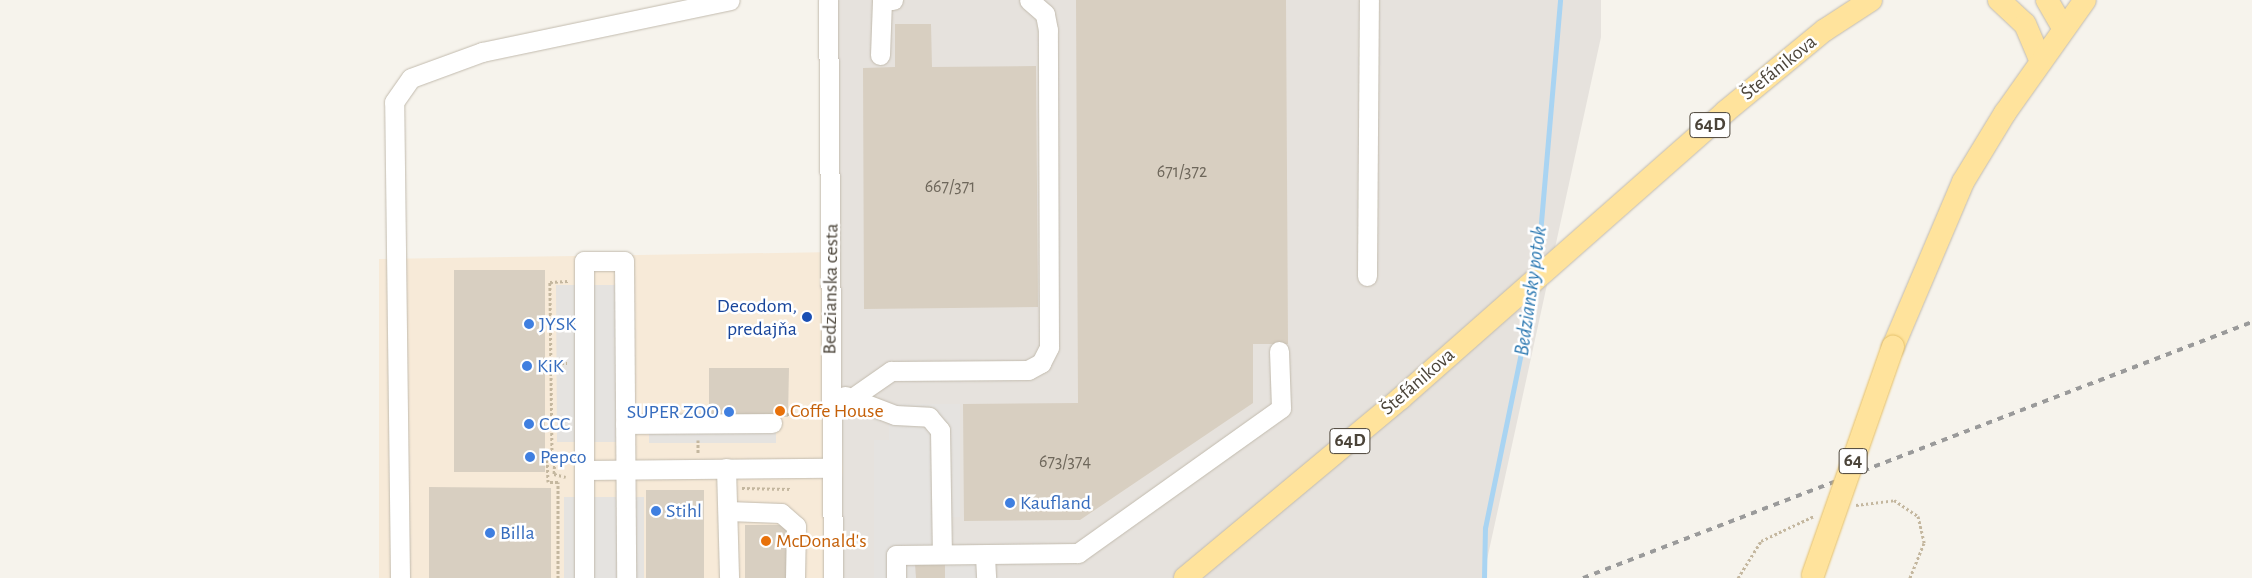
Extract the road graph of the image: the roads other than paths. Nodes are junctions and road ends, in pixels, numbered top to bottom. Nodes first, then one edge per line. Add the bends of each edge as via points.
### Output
1 (730, 0) edge
2 (828, 0) edge
3 (893, 0) edge
4 (1029, 0) edge
5 (1369, 0) edge
6 (1871, 0) edge
7 (1999, 0) edge
8 (2046, 0) edge
9 (2085, 0) edge
10 (2063, 28) junction
11 (880, 55) dead end
12 (2040, 60) junction
13 (1366, 276) dead end
14 (1279, 351) dead end
15 (829, 394) junction
16 (855, 396) junction
17 (779, 419) road end
18 (625, 424) junction
19 (726, 468) junction
20 (829, 468) junction
21 (625, 469) junction
22 (584, 470) junction
23 (728, 511) junction
24 (942, 553) junction
25 (985, 556) junction
26 (1813, 577) edge
27 (400, 578) edge
28 (584, 578) edge
29 (626, 578) edge
30 (729, 578) edge
31 (795, 578) edge
32 (833, 578) edge
33 (896, 578) edge
34 (986, 578) edge
35 (1185, 578) edge

1 - 27 street via 482,52 411,78 394,102
2 - 15 street, Bedzianska cesta via 833,200
3 - 11 street via 882,0
4 - 16 street via 1045,14 1048,30 1049,347 1041,362 1028,370 891,371
5 - 13 street
6 - 35 main road, Štefánikova / 64D via 1787,60 1512,300
7 - 10 main road
7 - 12 main road via 2025,24
8 - 10 main road
9 - 10 main road, 64
10 - 12 main road, 64
12 - 26 main road, 64, bridge via 1963,182 1893,347
14 - 25 street via 1281,408 1078,553
15 - 16 street
15 - 20 street, Bedzianska cesta
16 - 24 street via 895,416 929,417 940,430
17 - 18 street
18 - 21 street
18 - 22 street via 624,261 584,261
19 - 20 street
19 - 21 street
19 - 23 street
20 - 32 street, Bedzianska cesta
21 - 22 street
21 - 29 street
22 - 28 street
23 - 30 street
23 - 31 street via 781,513 796,526
24 - 25 street
24 - 33 street via 896,555
25 - 34 street

